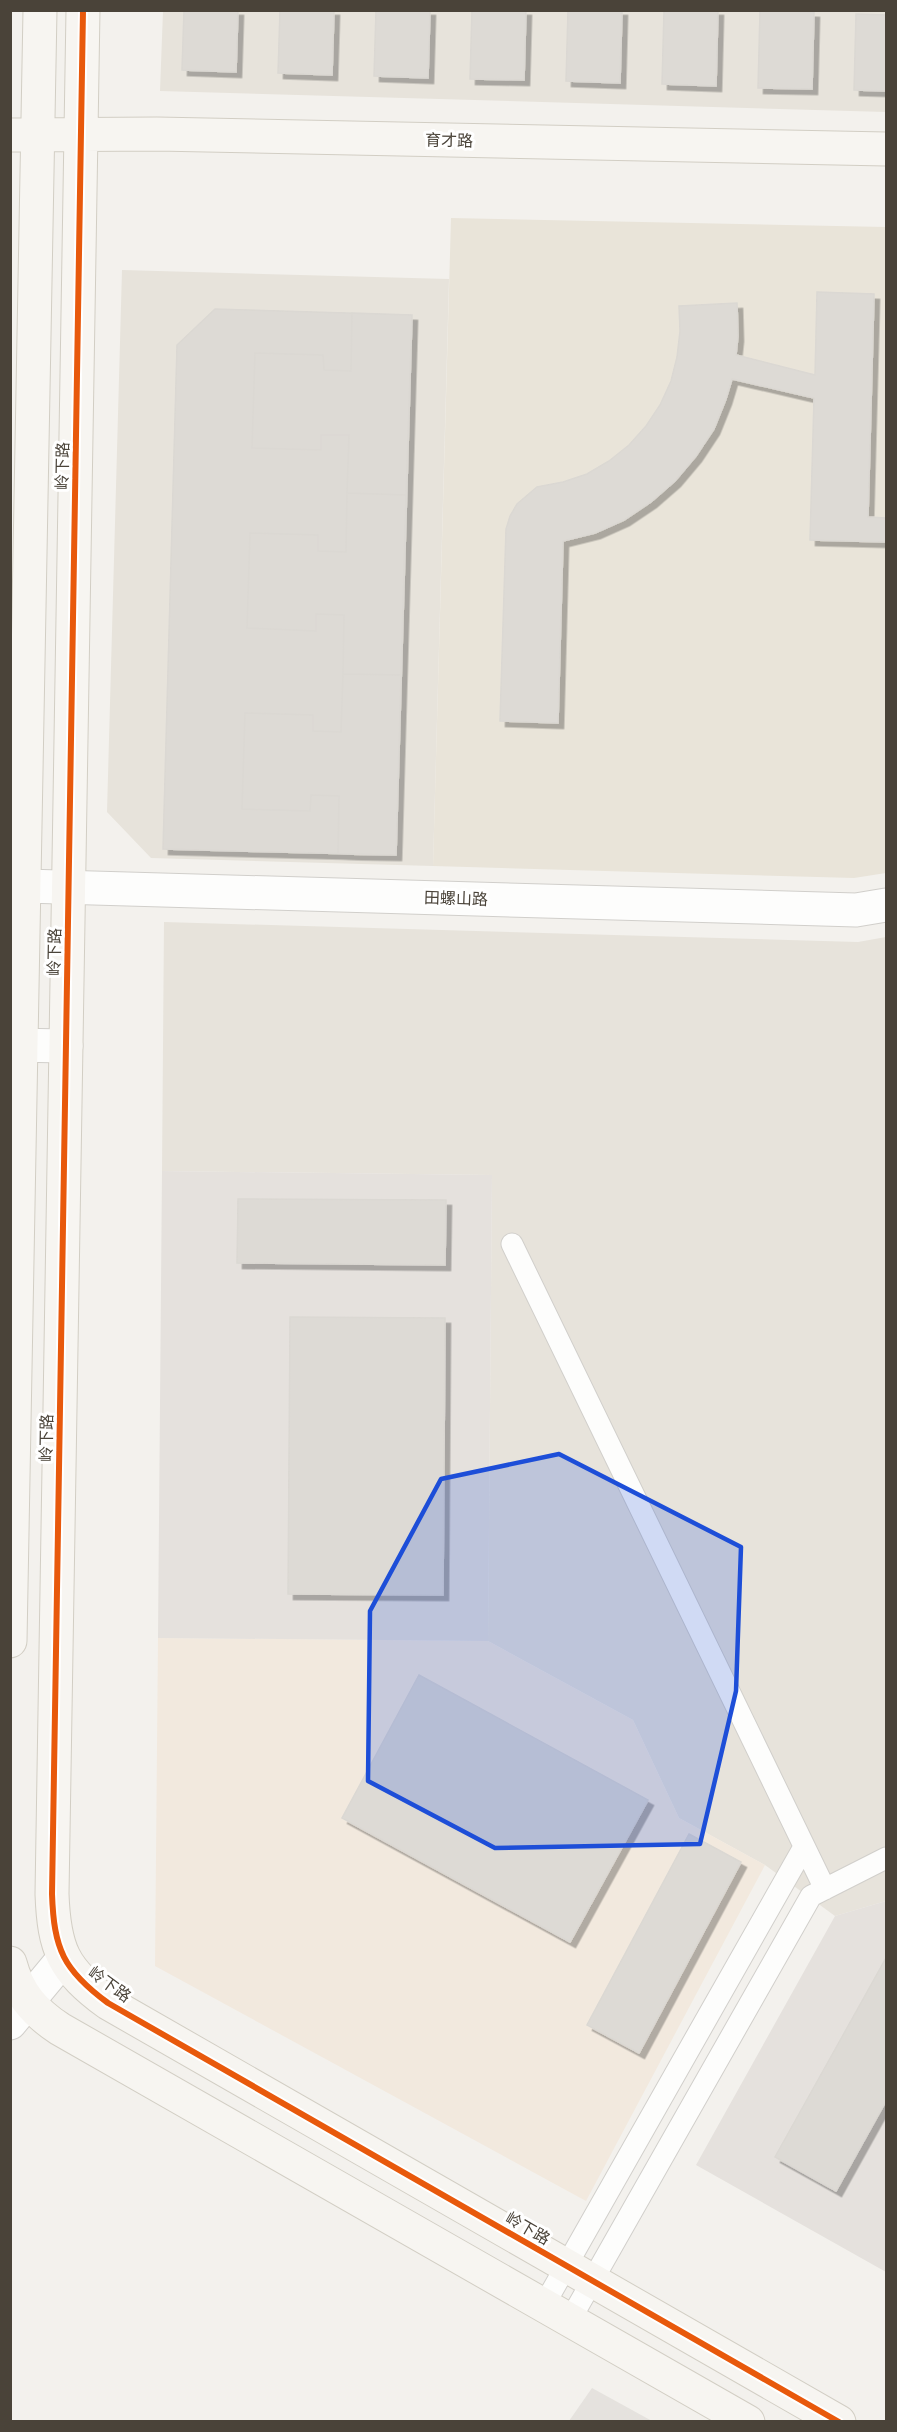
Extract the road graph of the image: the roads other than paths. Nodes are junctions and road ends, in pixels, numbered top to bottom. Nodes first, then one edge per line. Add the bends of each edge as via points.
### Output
1 (40, 10) edge
2 (83, 10) edge
3 (24, 135) edge
4 (81, 135) junction
5 (886, 149) edge
6 (25, 886) junction
7 (69, 888) junction
8 (886, 905) edge
9 (16, 1045) edge
10 (66, 1046) junction
11 (512, 1244) dead end
12 (10, 1641) edge
13 (804, 1847) junction
14 (886, 1858) edge
15 (818, 1893) junction
16 (64, 1958) junction
17 (10, 1963) edge
18 (19, 2012) edge
19 (579, 2273) junction
20 (557, 2312) junction
21 (748, 2421) edge
22 (839, 2421) edge

1 - 3 street, 岭下路
2 - 4 street, 岭下路
3 - 4 street, 育才路
3 - 6 street, 岭下路
4 - 5 street, 育才路
4 - 7 street, 岭下路
6 - 7 street, 田螺山路
6 - 9 street, 岭下路
7 - 8 street, 田螺山路 via 856,910
7 - 10 street, 岭下路
9 - 10 street
9 - 12 street, 岭下路
10 - 16 street, 岭下路 via 52,1894 55,1931
11 - 13 lane
13 - 15 lane
13 - 19 lane
14 - 15 lane
15 - 19 lane
16 - 18 street
16 - 19 street, 岭下路 via 84,1984 108,2003
17 - 18 street via 20,1989
18 - 20 street via 37,2013 83,2043
19 - 20 lane
19 - 20 lane
19 - 22 street, 岭下路
20 - 21 street

